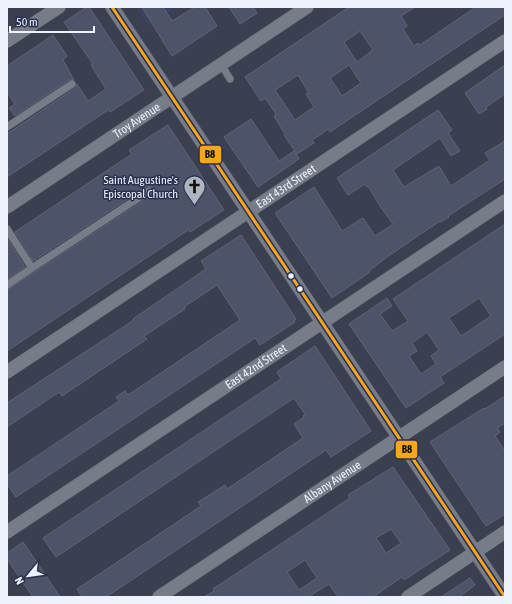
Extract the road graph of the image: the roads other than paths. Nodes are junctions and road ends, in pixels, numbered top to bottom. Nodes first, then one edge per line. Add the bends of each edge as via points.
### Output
1 (59, 7) edge
2 (112, 7) edge
3 (307, 7) edge
4 (7, 41) edge
5 (505, 41) edge
6 (221, 64) junction
7 (230, 79) dead end
8 (72, 84) dead end
9 (172, 97) junction
10 (7, 127) edge
11 (149, 191) dead end
12 (505, 201) edge
13 (7, 207) edge
14 (249, 212) junction
15 (7, 229) edge
16 (32, 268) junction
17 (7, 285) edge
18 (322, 323) junction
19 (505, 367) edge
20 (7, 372) edge
21 (399, 437) junction
22 (7, 532) edge
23 (505, 532) edge
24 (475, 552) junction
25 (159, 597) edge
26 (408, 597) edge
27 (505, 597) edge

1 - 4 street
2 - 9 street
3 - 6 street, Troy Avenue
5 - 14 street, East 43rd Street
6 - 7 lane
6 - 9 street, Troy Avenue
8 - 10 lane
9 - 13 street, Troy Avenue
9 - 14 street
11 - 16 lane
12 - 18 street, East 42nd Street
14 - 18 street
14 - 20 street, East 43rd Street
15 - 16 lane
16 - 17 lane
18 - 21 street
18 - 22 street, East 42nd Street
19 - 21 street, Albany Avenue
21 - 24 street
21 - 25 street, Albany Avenue
23 - 24 street
24 - 26 street
24 - 27 street

